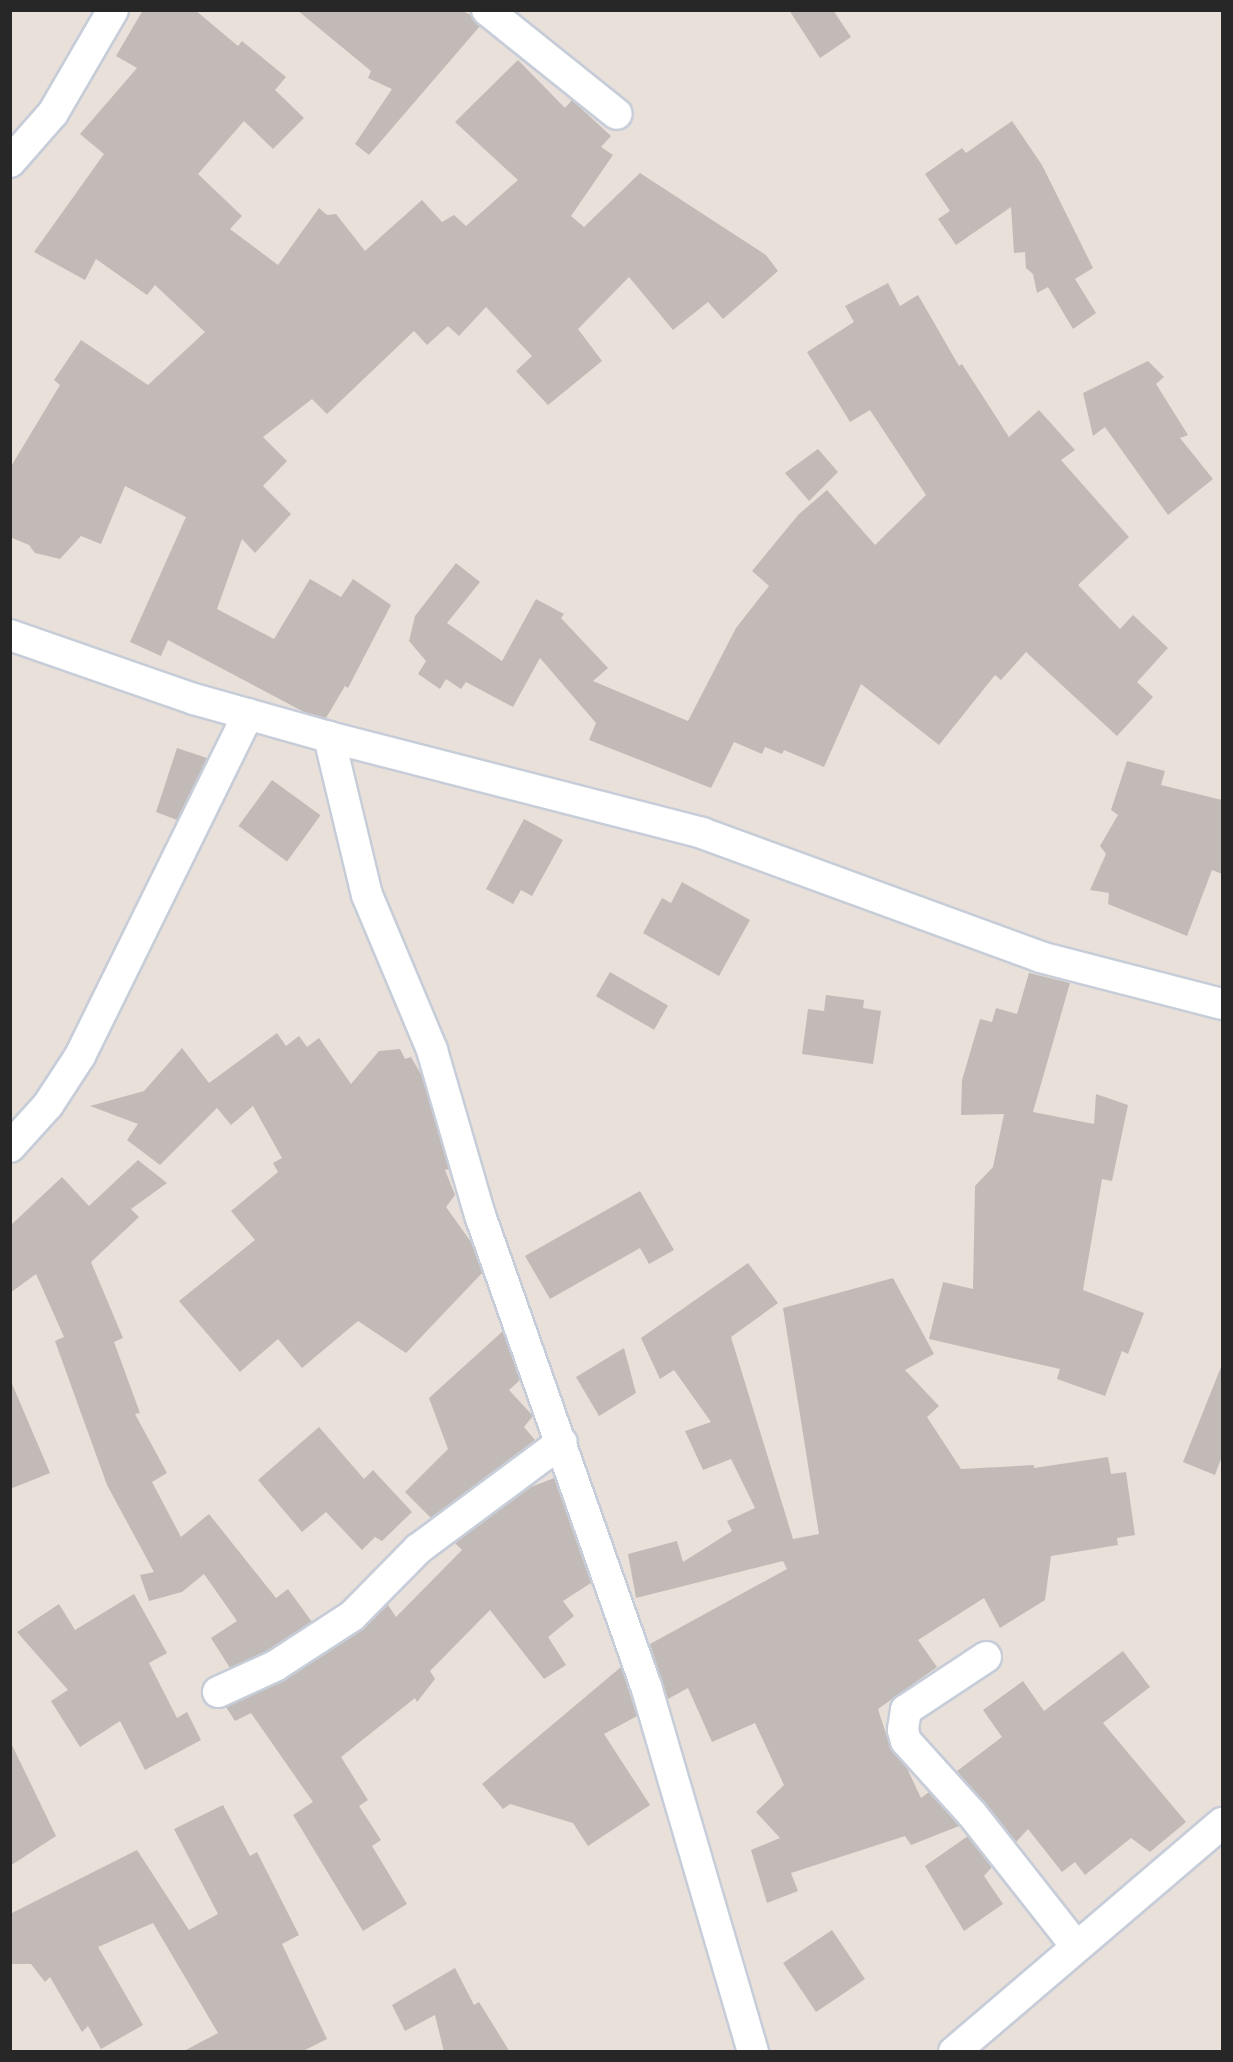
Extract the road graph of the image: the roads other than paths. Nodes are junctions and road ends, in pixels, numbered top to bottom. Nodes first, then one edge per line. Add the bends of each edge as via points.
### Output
1 (113, 10) edge
2 (487, 10) edge
3 (617, 114) dead end
4 (10, 162) edge
5 (10, 635) edge
6 (248, 714) junction
7 (329, 737) junction
8 (1222, 1004) edge
9 (10, 1148) edge
10 (562, 1442) junction
11 (986, 1657) dead end
12 (218, 1692) dead end
13 (1222, 1823) edge
14 (1076, 1946) junction
15 (753, 2052) edge
16 (954, 2052) edge

1 - 4 street via 53,113
2 - 3 street
5 - 6 street
6 - 7 street
6 - 9 street via 80,1056 48,1105
7 - 8 street via 702,833 1040,957
7 - 10 street via 367,895 432,1050 480,1215
10 - 12 street via 418,1548 352,1616 275,1666
10 - 15 street via 653,1707
11 - 14 street via 906,1710 906,1741 972,1814
13 - 14 street
14 - 16 street

